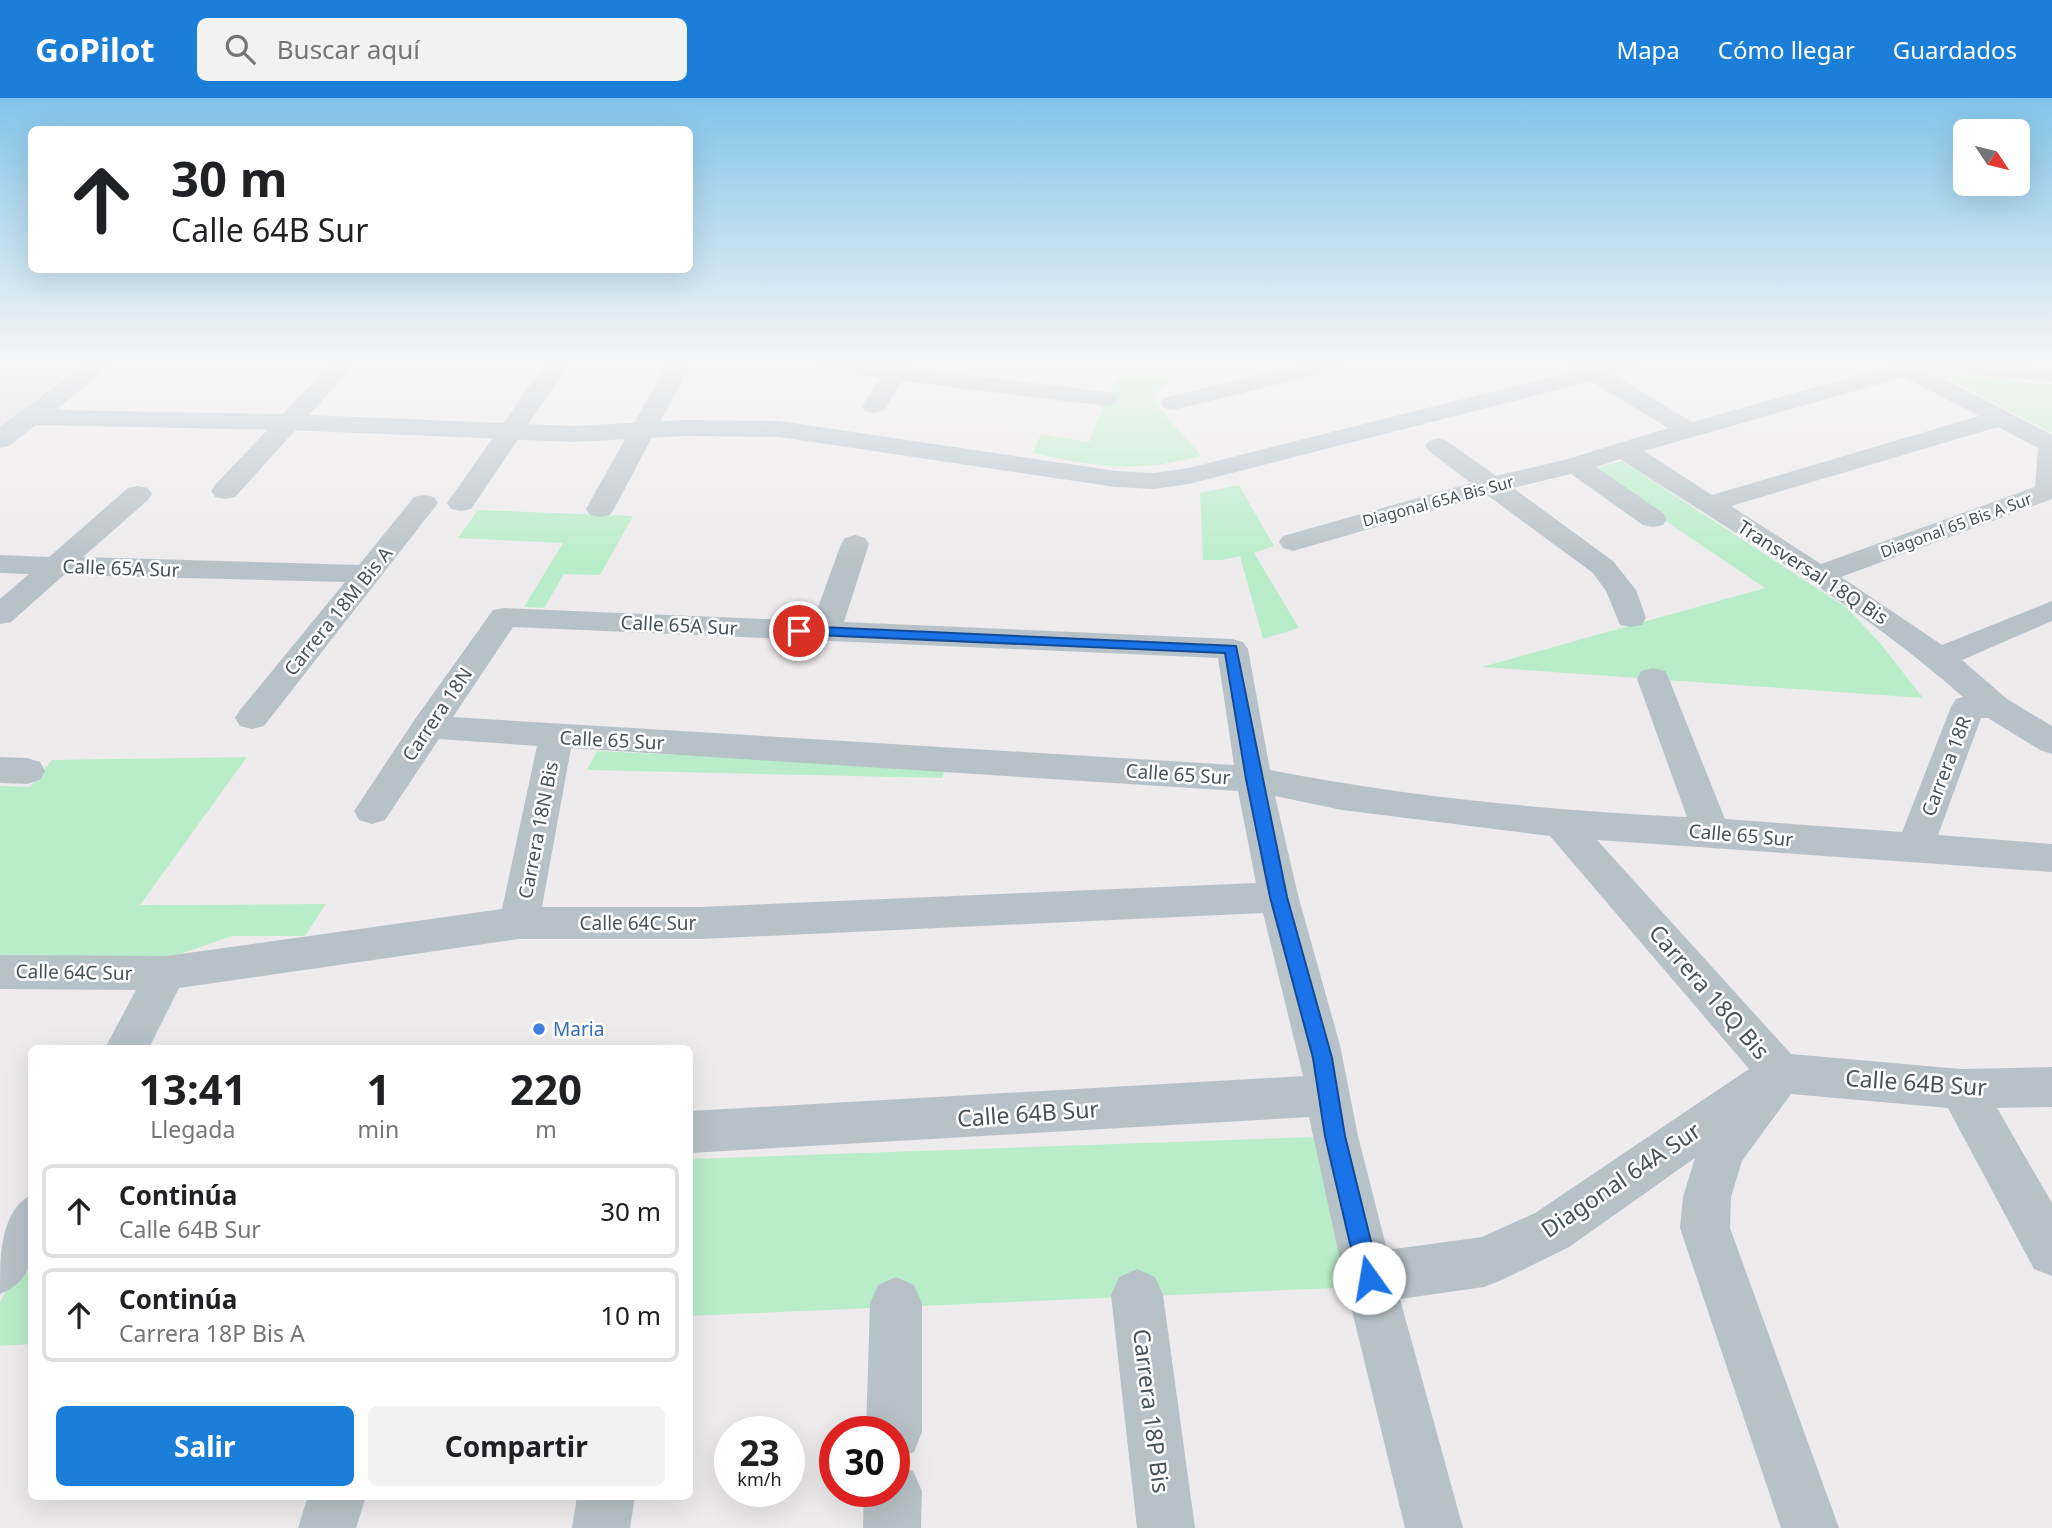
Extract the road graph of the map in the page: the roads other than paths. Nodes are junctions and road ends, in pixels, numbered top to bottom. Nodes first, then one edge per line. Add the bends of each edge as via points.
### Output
1 (642, 430) edge
2 (278, 431) edge
3 (502, 431) edge
4 (509, 431) junction
5 (630, 431) edge
6 (796, 431) edge
7 (1357, 431) edge
8 (1685, 431) edge
9 (1957, 431) edge
10 (2025, 431) edge
11 (2051, 444) edge
12 (1438, 446) dead end
13 (1623, 449) junction
14 (1576, 465) junction
15 (1492, 485) junction
16 (225, 491) dead end
17 (138, 494) dead end
18 (424, 503) dead end
19 (461, 503) dead end
20 (1710, 504) junction
21 (600, 509) dead end
22 (1653, 519) dead end
23 (1293, 542) dead end
24 (855, 544) dead end
25 (0, 564) edge
26 (57, 566) junction
27 (367, 574) junction
28 (1819, 575) junction
29 (2052, 610) edge
30 (0, 615) edge
31 (504, 617) joint
32 (1630, 618) dead end
33 (825, 632) junction
34 (1939, 658) junction
35 (1653, 679) dead end
36 (1994, 707) junction
37 (252, 718) dead end
38 (427, 727) junction
39 (556, 737) junction
40 (2052, 742) edge
41 (1253, 779) junction
42 (372, 811) dead end
43 (1561, 824) junction
44 (1711, 832) junction
45 (1914, 849) junction
46 (2052, 858) edge
47 (1278, 897) junction
48 (519, 923) junction
49 (0, 972) edge
50 (166, 973) junction
51 (129, 1045) edge
52 (1780, 1073) junction
53 (1326, 1076) junction
54 (2052, 1087) edge
55 (1961, 1089) junction
56 (693, 1132) edge
57 (28, 1224) edge
58 (2052, 1251) edge
59 (0, 1269) edge
60 (1369, 1278) junction
61 (1137, 1295) dead end
62 (896, 1303) dead end
63 (894, 1416) edge
64 (336, 1500) edge
65 (606, 1500) edge
66 (893, 1507) edge
67 (327, 1528) edge
68 (601, 1528) edge
69 (892, 1528) edge
70 (1166, 1528) edge
71 (1434, 1528) edge
72 (1810, 1528) edge

1 - 21 street
2 - 16 street
3 - 4 street
4 - 5 street
4 - 19 street
6 - 7 street via 1154,481 1189,476
8 - 13 street, Diagonal 65A Bis Sur
9 - 20 street
10 - 11 street
11 - 28 street, Diagonal 65 Bis A Sur via 2048,491
12 - 15 street
13 - 14 street, Diagonal 65A Bis Sur
13 - 20 street, Transversal 18Q Bis
14 - 15 street, Diagonal 65A Bis Sur
14 - 22 street
15 - 23 street, Diagonal 65A Bis Sur
15 - 32 street via 1603,568 1621,590
17 - 26 street
18 - 27 street, Carrera 18M Bis A
20 - 28 street, Transversal 18Q Bis
24 - 33 street
25 - 26 street, Calle 65A Sur
26 - 27 street, Calle 65A Sur
26 - 30 street
27 - 37 street, Carrera 18M Bis A
28 - 34 street, Transversal 18Q Bis
29 - 34 street
31 - 33 street, Calle 65A Sur
31 - 38 street, Carrera 18N
33 - 41 street, Calle 65A Sur via 1231,649
34 - 36 street, Transversal 18Q Bis
35 - 44 street
36 - 40 street, Transversal 18Q Bis
36 - 45 street, Carrera 18R via 1968,706
38 - 39 street, Calle 65 Sur
38 - 42 street, Carrera 18N
39 - 41 street, Calle 65 Sur
39 - 48 street, Carrera 18N Bis
41 - 43 street, Calle 65 Sur via 1342,797
41 - 47 street
43 - 44 street, Calle 65 Sur
43 - 52 street, Carrera 18Q Bis
44 - 45 street, Calle 65 Sur
45 - 46 street, Calle 65 Sur
47 - 48 street, Calle 64C Sur via 700,923
47 - 53 street
48 - 50 street, Calle 64C Sur
49 - 50 street, Calle 64C Sur
50 - 51 street
52 - 55 street, Calle 64B Sur
52 - 60 street, Diagonal 64A Sur via 1552,1230 1485,1262
52 - 72 street, Carrera 18Q Bis via 1721,1151 1707,1197 1704,1228
53 - 56 street, Calle 64B Sur via 889,1123
53 - 60 street via 1335,1136
54 - 55 street, Calle 64B Sur
55 - 58 street
57 - 59 street
60 - 71 street
61 - 70 street, Carrera 18P Bis
62 - 63 street
64 - 67 street
65 - 68 street
66 - 69 street

